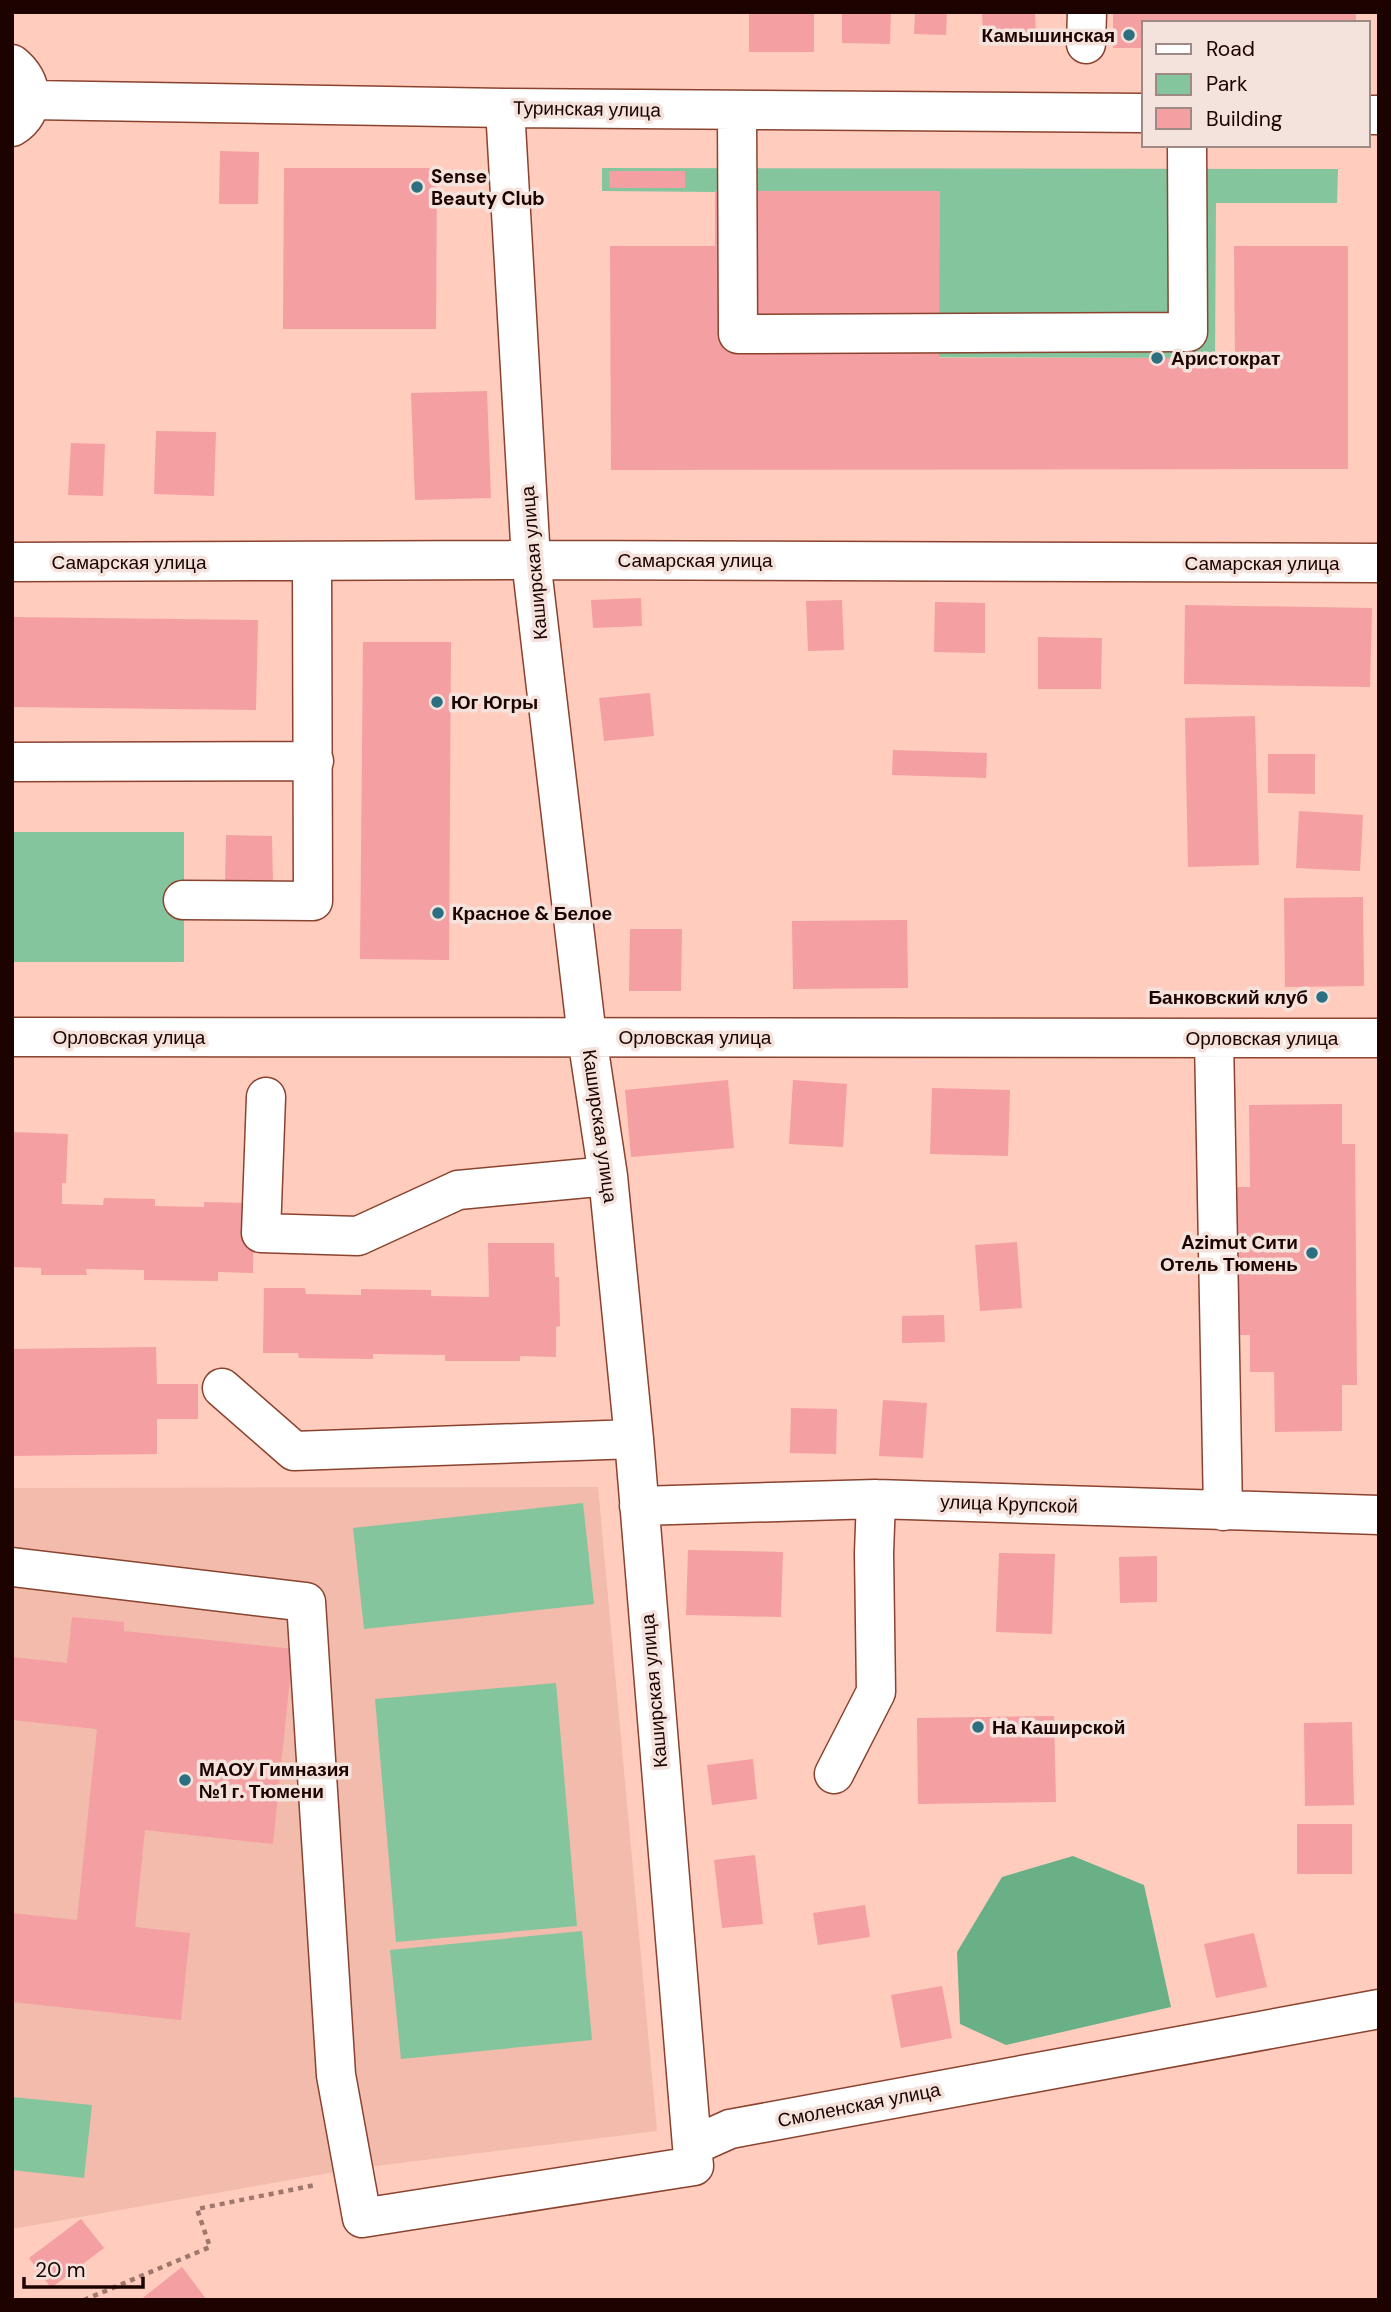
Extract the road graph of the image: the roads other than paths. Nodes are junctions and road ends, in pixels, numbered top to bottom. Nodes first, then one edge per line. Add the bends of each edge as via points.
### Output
1 (12, 64) edge
2 (505, 108) junction
3 (737, 110) junction
4 (1142, 113) edge
5 (22, 114) edge
6 (1187, 147) edge
7 (531, 560) junction
8 (12, 562) edge
9 (312, 562) junction
10 (1379, 563) edge
11 (12, 761) edge
12 (314, 761) junction
13 (183, 900) dead end
14 (12, 1037) edge
15 (587, 1037) junction
16 (1214, 1038) junction
17 (1379, 1038) edge
18 (266, 1097) dead end
19 (608, 1176) junction
20 (222, 1388) dead end
21 (634, 1439) junction
22 (876, 1499) junction
23 (639, 1506) junction
24 (1223, 1511) junction
25 (1379, 1516) edge
26 (12, 1567) edge
27 (834, 1773) dead end
28 (1379, 2009) edge
29 (692, 2146) junction

1 - 5 street via 23,72 29,85
2 - 3 street, Туринская улица
2 - 5 street, Туринская улица
2 - 7 street, Каширская улица
3 - 4 street, Туринская улица
3 - 6 street via 738,334 1188,332
7 - 9 street, Самарская улица
7 - 10 street, Самарская улица
7 - 15 street, Каширская улица
8 - 9 street, Самарская улица
9 - 12 street
11 - 12 street
12 - 13 street via 313,901
14 - 15 street, Орловская улица
15 - 16 street, Орловская улица
15 - 19 street, Каширская улица
16 - 17 street, Орловская улица
16 - 24 street
18 - 19 street via 261,1233 358,1236 458,1190
19 - 21 street, Каширская улица
20 - 21 street via 294,1451
21 - 23 street, Каширская улица
22 - 23 street, улица Крупской
22 - 24 street, улица Крупской
22 - 27 street via 876,1692
23 - 29 street, Каширская улица
24 - 25 street, улица Крупской
26 - 29 street via 306,1602 336,2075 362,2218 694,2166
28 - 29 street, Смоленская улица via 730,2129

